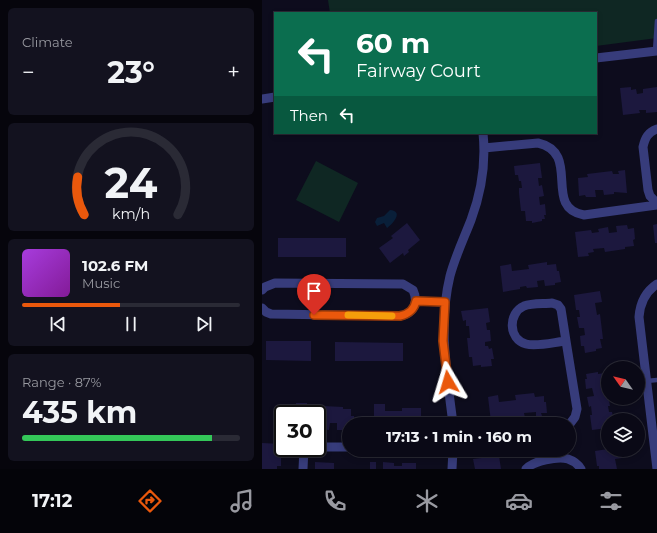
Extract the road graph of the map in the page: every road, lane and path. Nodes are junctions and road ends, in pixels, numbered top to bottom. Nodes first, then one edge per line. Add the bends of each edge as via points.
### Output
1 (657, 21) edge
2 (656, 51) edge
3 (597, 58) edge
4 (274, 97) edge
5 (262, 99) edge
6 (657, 129) edge
7 (483, 134) edge
8 (484, 148) junction
9 (657, 204) edge
10 (657, 284) edge
11 (262, 290) edge
12 (416, 301) junction
13 (445, 302) junction
14 (262, 308) edge
15 (566, 341) junction
16 (657, 380) edge
17 (646, 381) junction
18 (452, 417) edge
19 (575, 417) edge
20 (326, 447) edge
21 (342, 447) edge
22 (304, 457) edge
23 (453, 457) edge
24 (303, 469) edge
25 (452, 469) edge
26 (526, 469) edge
27 (581, 469) edge
28 (657, 469) edge

1 - 2 lane
2 - 3 street
4 - 5 street
6 - 9 street via 648,134 643,147 648,190
7 - 8 street
8 - 9 street via 538,143 552,148 560,162 566,205 578,214
8 - 13 street via 479,195 454,262
10 - 17 street via 648,291 640,306
11 - 12 street via 274,283 403,284 413,290
12 - 13 street
12 - 14 street via 411,312 400,316 271,314
13 - 18 street via 443,341
15 - 15 street via 531,345 524,343 514,334 514,315 529,305 558,305 563,314
15 - 19 street via 577,409
16 - 17 lane
17 - 28 street
20 - 21 street
22 - 24 street
23 - 25 street
26 - 27 street via 535,462 561,458 573,461

